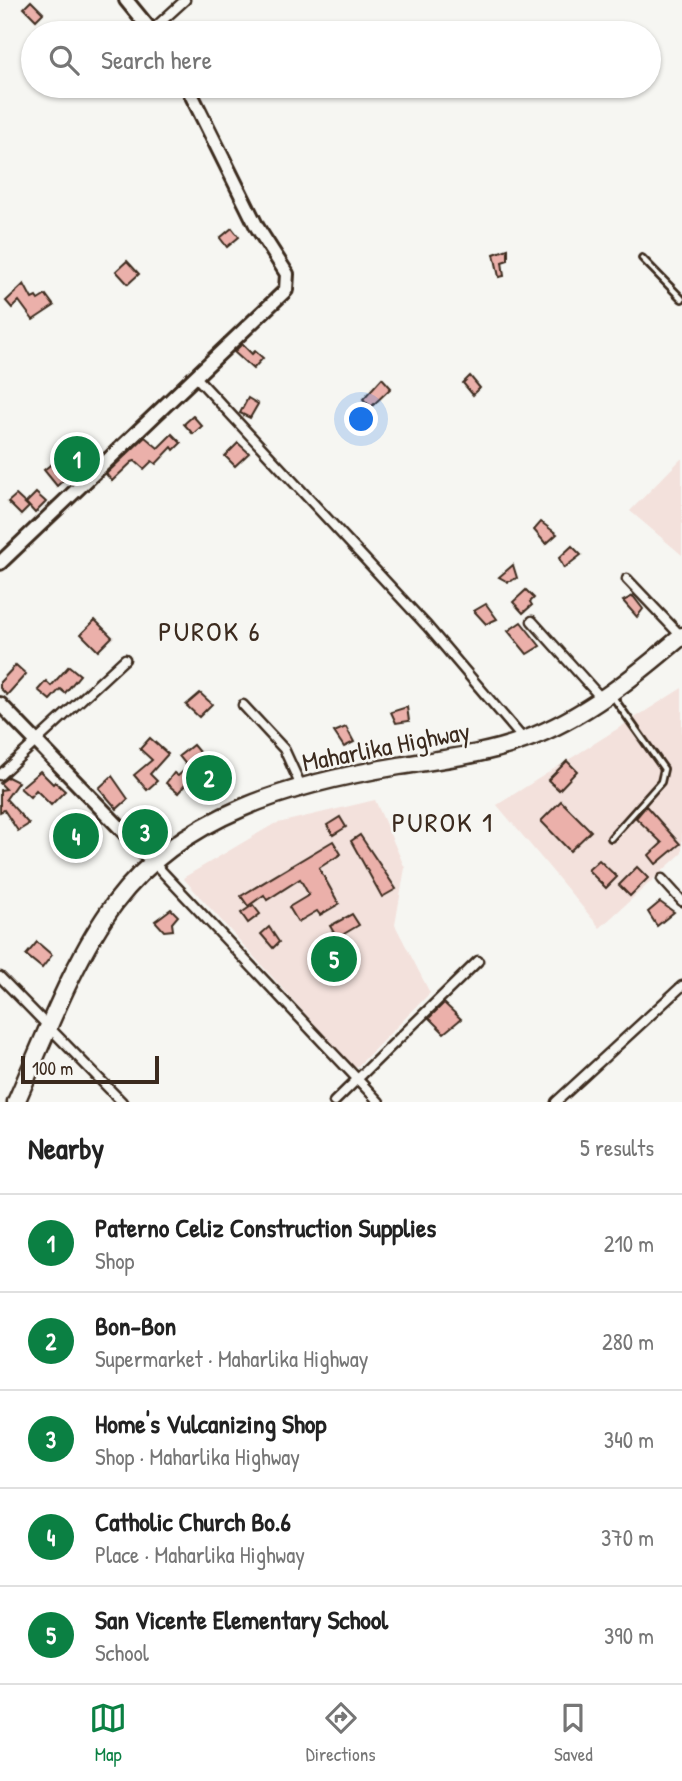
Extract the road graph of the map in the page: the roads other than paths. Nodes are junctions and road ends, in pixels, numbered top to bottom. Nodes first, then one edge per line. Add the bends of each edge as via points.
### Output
1 (126, 0) edge
2 (185, 0) edge
3 (143, 21) edge
4 (163, 21) edge
5 (193, 98) edge
6 (642, 258) dead end
7 (682, 299) edge
8 (197, 377) junction
9 (0, 563) edge
10 (627, 579) dead end
11 (532, 621) dead end
12 (681, 636) edge
13 (125, 659) dead end
14 (606, 696) junction
15 (0, 704) edge
16 (243, 705) dead end
17 (524, 740) junction
18 (36, 742) junction
19 (0, 775) edge
20 (301, 786) junction
21 (611, 838) dead end
22 (154, 863) junction
23 (662, 879) dead end
24 (682, 901) edge
25 (478, 961) dead end
26 (1, 981) edge
27 (682, 986) edge
28 (51, 1027) junction
29 (358, 1079) junction
30 (16, 1102) edge
31 (122, 1102) edge
32 (334, 1102) edge
33 (379, 1102) edge
34 (556, 1102) edge

1 - 3 street
2 - 4 street
5 - 8 street via 289,282 280,299
6 - 7 lane
8 - 9 street
8 - 17 street via 427,626
10 - 12 street
11 - 14 street
12 - 14 highway, Maharlika Highway
13 - 18 street
14 - 17 highway, Maharlika Highway via 579,715
14 - 21 lane via 664,769 661,782
15 - 18 street
16 - 20 street via 284,749
17 - 20 highway, Maharlika Highway via 465,756
18 - 19 street
18 - 22 street
20 - 22 highway, Maharlika Highway via 204,827
22 - 28 highway, Maharlika Highway via 116,902 99,928
22 - 29 street
23 - 24 street
25 - 29 street
26 - 28 street
27 - 34 street
28 - 30 highway, Maharlika Highway
28 - 31 street
29 - 32 street
29 - 33 street

